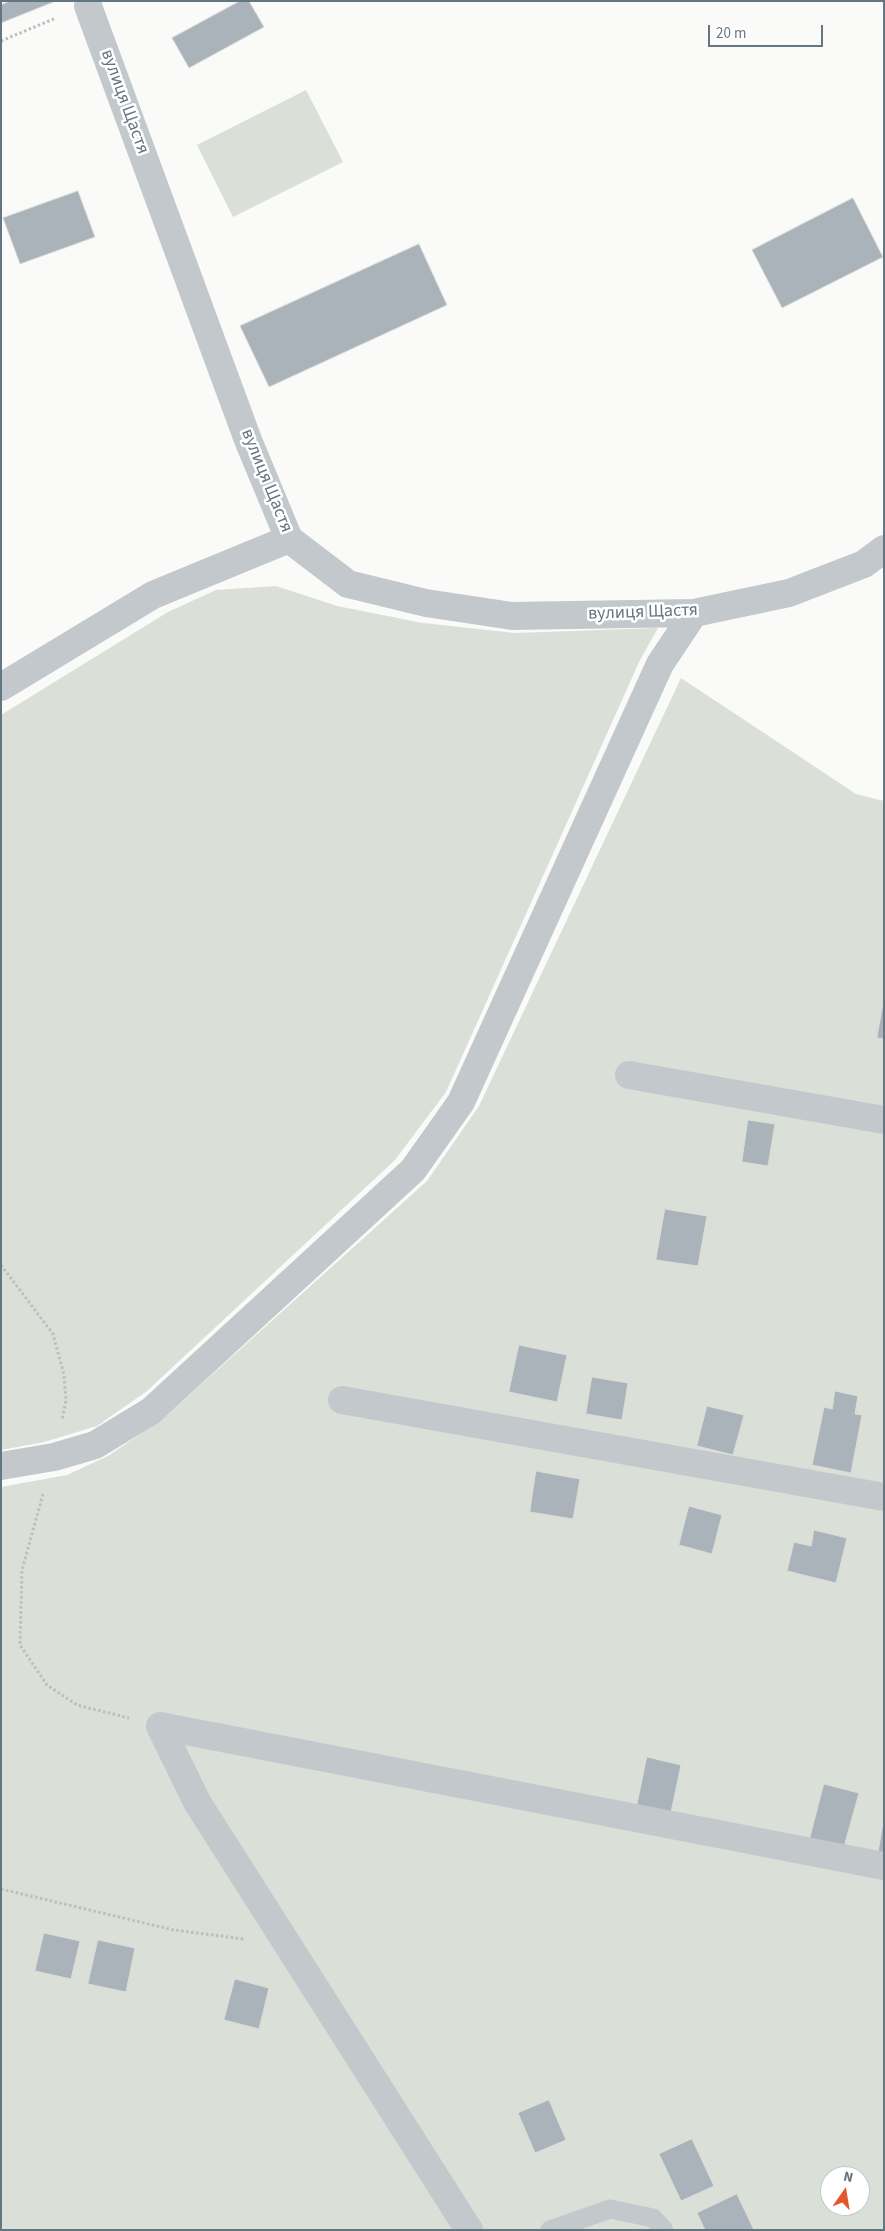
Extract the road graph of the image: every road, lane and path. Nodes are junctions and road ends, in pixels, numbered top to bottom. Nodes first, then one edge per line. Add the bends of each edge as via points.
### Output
1 (88, 6) joint
2 (1, 40) edge
3 (289, 539) junction
4 (884, 549) edge
5 (694, 613) junction
6 (1, 687) edge
7 (629, 1075) dead end
8 (884, 1120) edge
9 (1, 1265) edge
10 (342, 1400) dead end
11 (54, 1457) junction
12 (1, 1466) edge
13 (884, 1497) edge
14 (160, 1726) junction
15 (884, 1866) edge
16 (1, 1889) edge
17 (289, 1946) junction
18 (469, 2230) edge
19 (550, 2230) edge
20 (664, 2230) edge

1 - 2 path
1 - 3 street, вулиця Щастя via 248,440
3 - 5 street, вулиця Щастя via 348,584 426,603 512,616
3 - 6 street via 153,595
4 - 5 street, вулиця Щастя via 864,564 789,593
5 - 11 street via 660,664 462,1102 413,1170 151,1411 95,1445
7 - 8 street
9 - 11 path via 53,1334 64,1375 66,1400
10 - 13 street
11 - 12 street
11 - 14 path via 22,1570 20,1645 47,1686 77,1705
14 - 15 street
14 - 17 street via 197,1802
16 - 17 path via 174,1930
17 - 18 street
19 - 20 lane via 610,2208 653,2218

